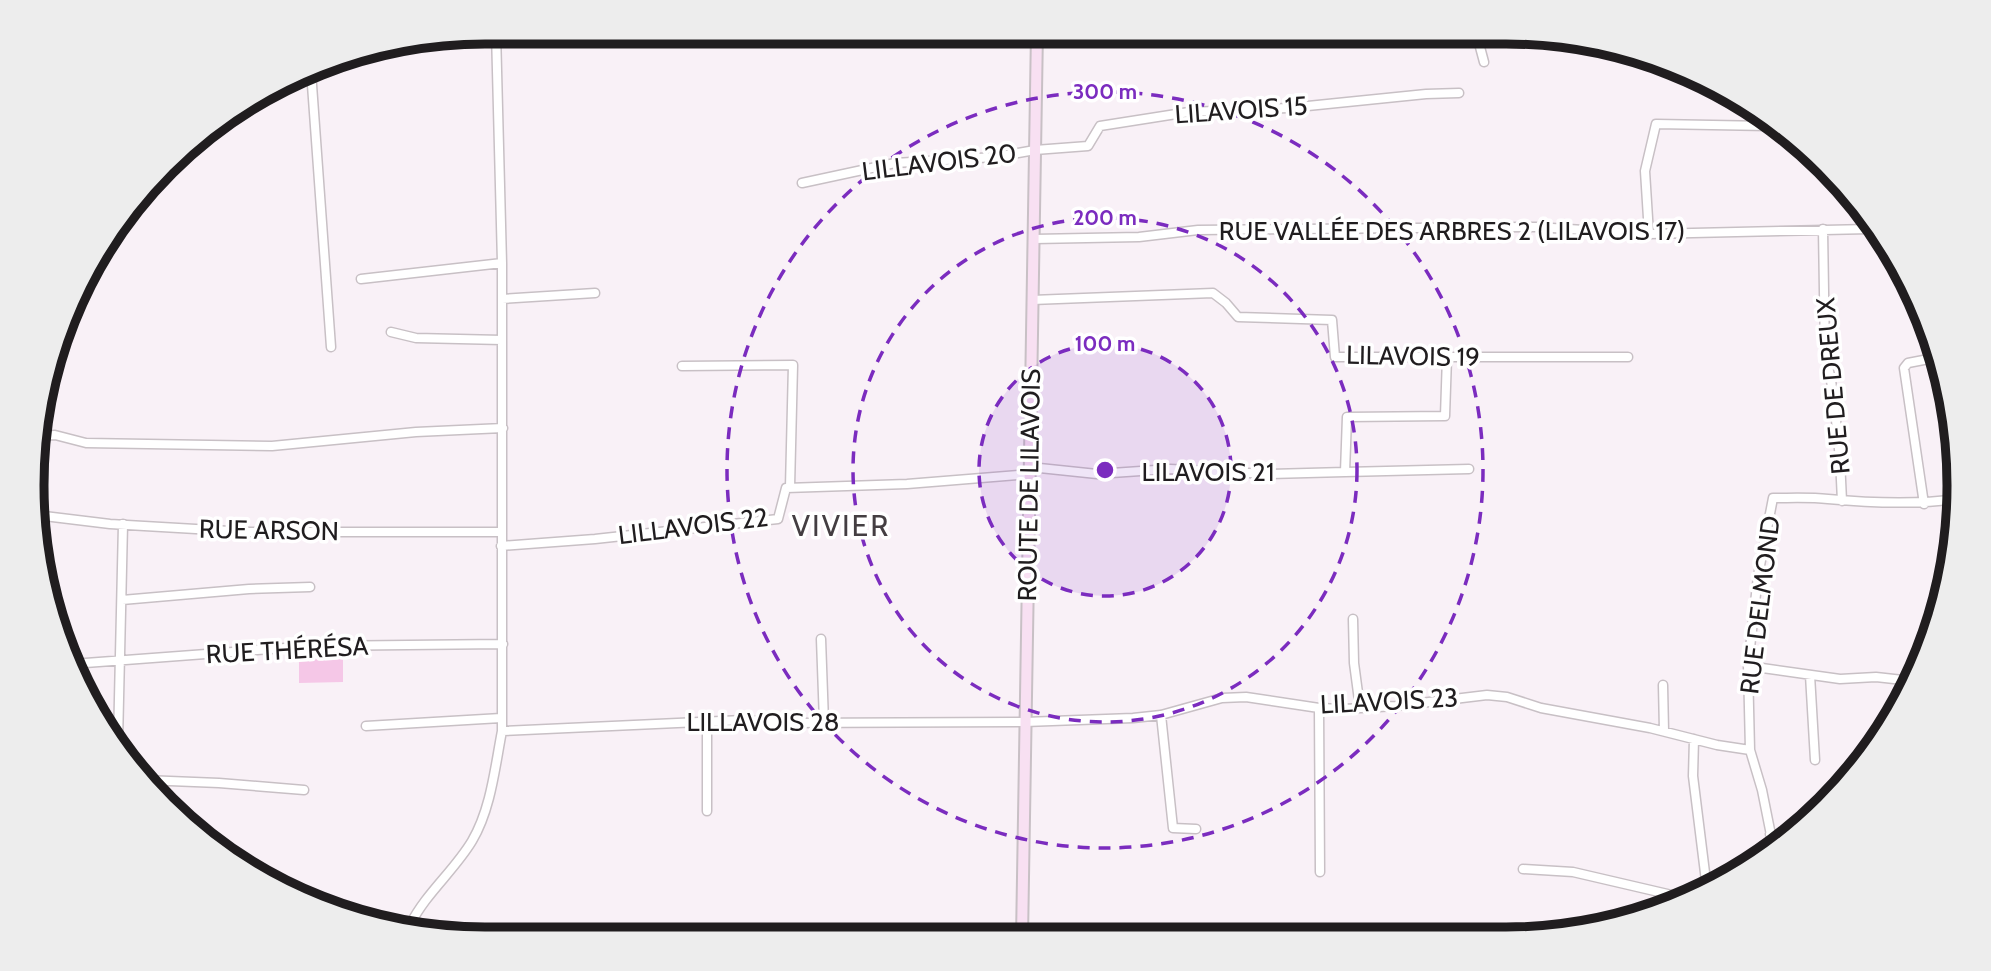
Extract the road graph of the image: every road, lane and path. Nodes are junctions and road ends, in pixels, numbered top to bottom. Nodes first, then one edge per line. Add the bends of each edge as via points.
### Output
1 (496, 44) edge
2 (1037, 44) edge
3 (1479, 44) edge
4 (1484, 62) dead end
5 (312, 79) edge
6 (1459, 93) dead end
7 (1760, 125) edge
8 (1035, 150) junction
9 (802, 184) dead end
10 (1864, 228) edge
11 (1823, 229) junction
12 (1649, 234) junction
13 (1034, 239) junction
14 (502, 263) junction
15 (361, 279) dead end
16 (595, 293) dead end
17 (502, 299) junction
18 (1031, 300) junction
19 (391, 332) dead end
20 (502, 340) junction
21 (331, 346) dead end
22 (1447, 357) junction
23 (1628, 357) dead end
24 (1928, 359) edge
25 (682, 366) dead end
26 (503, 428) junction
27 (47, 436) edge
28 (1469, 469) dead end
29 (1030, 471) junction
30 (1345, 472) junction
31 (790, 487) junction
32 (1842, 501) junction
33 (1946, 501) edge
34 (1924, 504) junction
35 (45, 516) edge
36 (123, 524) junction
37 (502, 532) junction
38 (501, 546) junction
39 (310, 587) dead end
40 (122, 600) junction
41 (1353, 619) dead end
42 (821, 639) dead end
43 (503, 644) junction
44 (121, 661) junction
45 (81, 663) edge
46 (1748, 666) junction
47 (1810, 675) junction
48 (1902, 680) edge
49 (1662, 685) dead end
50 (1319, 708) junction
51 (1360, 708) junction
52 (1161, 715) junction
53 (501, 718) junction
54 (707, 722) junction
55 (824, 722) junction
56 (1025, 722) junction
57 (366, 726) dead end
58 (502, 731) junction
59 (1664, 731) junction
60 (118, 732) edge
61 (1694, 739) junction
62 (1750, 750) junction
63 (1815, 760) dead end
64 (155, 780) edge
65 (304, 790) dead end
66 (707, 811) dead end
67 (1196, 829) dead end
68 (1770, 834) junction
69 (1776, 834) edge
70 (1771, 838) edge
71 (1523, 869) dead end
72 (1320, 872) dead end
73 (1706, 879) edge
74 (1672, 895) edge
75 (413, 921) edge
76 (1021, 927) edge

1 - 14 street
2 - 8 main road, ROUTE DE LILAVOIS
3 - 4 street
5 - 21 street
6 - 8 street, LILAVOIS 15 via 1166,115 1100,125 1088,146
7 - 12 street via 1656,124 1645,171
8 - 9 street, LILLAVOIS 20 via 895,163
8 - 13 main road, ROUTE DE LILAVOIS
10 - 11 street, RUE VALLÉE DES ARBRES 2 (LILAVOIS 17)
11 - 12 street, RUE VALLÉE DES ARBRES 2 (LILAVOIS 17)
11 - 32 street, RUE DE DREUX via 1825,354
12 - 13 street, RUE VALLÉE DES ARBRES 2 (LILAVOIS 17) via 1522,227 1198,230 1139,237
13 - 18 main road, ROUTE DE LILAVOIS
14 - 15 street
14 - 17 street
16 - 17 street
17 - 20 street
18 - 22 street, LILAVOIS 19 via 1213,293 1238,317 1332,320 1335,358
18 - 29 main road, ROUTE DE LILAVOIS
19 - 20 street via 416,338
20 - 26 street
22 - 23 street, LILAVOIS 19
22 - 30 street via 1445,416 1347,417
24 - 34 street via 1904,368
25 - 31 street via 793,365
26 - 27 street via 272,446 86,443
26 - 37 street
28 - 30 street, LILAVOIS 21
29 - 30 street, LILAVOIS 21
29 - 31 street, LILLAVOIS 22 via 907,484
29 - 56 main road, ROUTE DE LILAVOIS
31 - 38 street, LILLAVOIS 22 via 778,519
32 - 34 street, RUE DELMOND
32 - 46 street, RUE DELMOND via 1773,498
33 - 34 street, RUE DELMOND
35 - 36 street, RUE ARSON
36 - 37 street, RUE ARSON via 247,532
36 - 40 street
37 - 38 street
38 - 43 street
39 - 40 street
40 - 44 street
41 - 51 street
42 - 55 street
43 - 44 street, RUE THÉRÉSA via 312,646
43 - 53 street
44 - 45 street, RUE THÉRÉSA
44 - 60 street
46 - 47 street
46 - 62 street, RUE DELMOND
47 - 48 street
47 - 63 street
49 - 59 street
50 - 51 street, LILAVOIS 23
50 - 52 street, LILAVOIS 23 via 1222,698
50 - 72 street
51 - 59 street, LILAVOIS 23 via 1487,695
52 - 56 street, LILAVOIS 23
52 - 67 street via 1172,828
53 - 57 street
53 - 58 street
54 - 55 street, LILLAVOIS 28
54 - 58 street, LILLAVOIS 28
54 - 66 street
55 - 56 street, LILLAVOIS 28
56 - 76 main road, ROUTE DE LILAVOIS
58 - 75 street via 492,785 474,838
59 - 61 street, LILAVOIS 23
61 - 62 street, LILAVOIS 23
61 - 73 street via 1693,776
62 - 68 street, RUE DELMOND
64 - 65 street
68 - 69 street
68 - 70 street, RUE DELMOND
71 - 74 street via 1573,872

